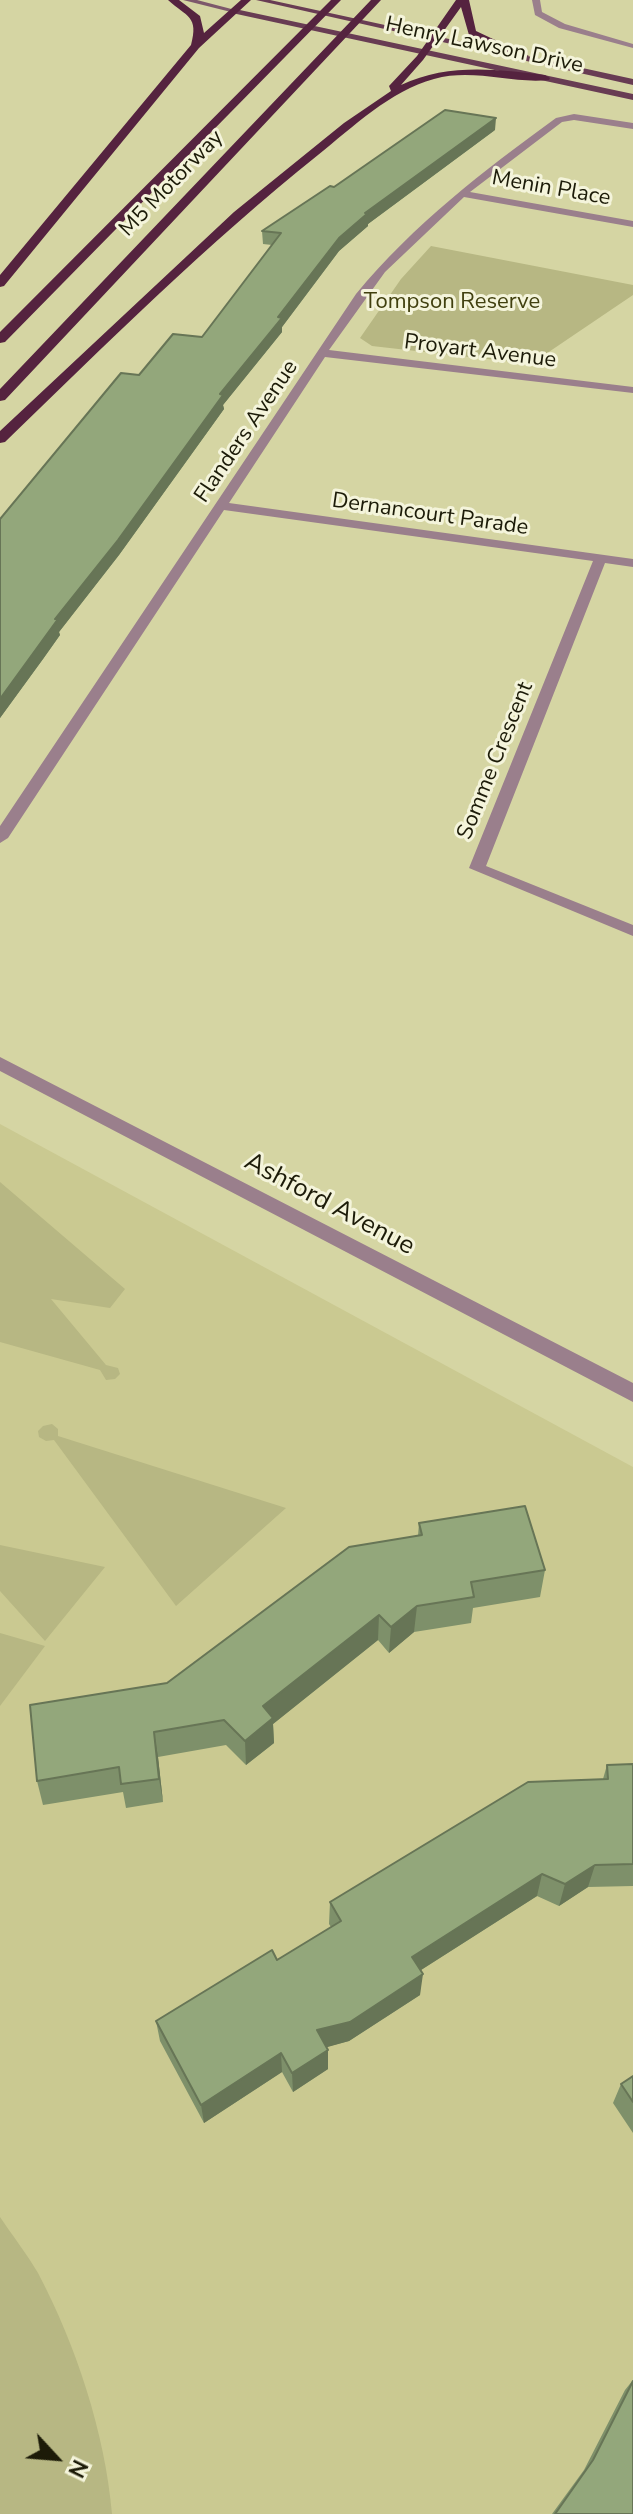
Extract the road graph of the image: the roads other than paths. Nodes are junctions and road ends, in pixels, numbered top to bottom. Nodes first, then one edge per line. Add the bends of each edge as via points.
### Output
1 (173, 0) edge
2 (187, 0) edge
3 (246, 0) edge
4 (260, 0) edge
5 (336, 0) edge
6 (376, 0) edge
7 (462, 0) edge
8 (536, 0) edge
9 (235, 11) junction
10 (434, 37) junction
11 (196, 46) junction
12 (633, 46) edge
13 (423, 51) junction
14 (524, 56) junction
15 (545, 78) junction
16 (633, 82) edge
17 (633, 97) edge
18 (380, 101) junction
19 (633, 126) edge
20 (463, 194) junction
21 (633, 224) edge
22 (0, 283) edge
23 (0, 339) edge
24 (323, 353) junction
25 (633, 390) edge
26 (0, 397) edge
27 (0, 439) edge
28 (222, 506) junction
29 (600, 559) junction
30 (633, 563) edge
31 (0, 838) edge
32 (633, 931) edge
33 (0, 1063) edge
34 (633, 1393) edge

1 - 11 highway via 197,18
2 - 9 main road, Henry Lawson Drive
3 - 9 highway
4 - 10 main road, Henry Lawson Drive
5 - 23 highway, M5 Motorway
6 - 26 highway, M5 Motorway
7 - 10 highway
7 - 14 highway via 472,33
8 - 12 street via 538,13 552,22
9 - 11 highway
9 - 13 main road, Henry Lawson Drive
10 - 13 highway
10 - 14 main road, Henry Lawson Drive
11 - 22 highway
13 - 15 main road, Henry Lawson Drive
13 - 18 highway
14 - 16 main road, Henry Lawson Drive
15 - 17 main road, Henry Lawson Drive
15 - 18 highway via 455,72
18 - 27 highway via 239,213
19 - 20 street, Flanders Avenue via 590,118 559,120
20 - 21 street, Menin Place
20 - 24 street, Flanders Avenue via 391,257
24 - 25 street, Proyart Avenue
24 - 28 street, Flanders Avenue
28 - 29 street, Dernancourt Parade
28 - 31 street, Flanders Avenue
29 - 30 street, Dernancourt Parade
29 - 32 street, Somme Crescent via 477,868
33 - 34 street, Ashford Avenue

